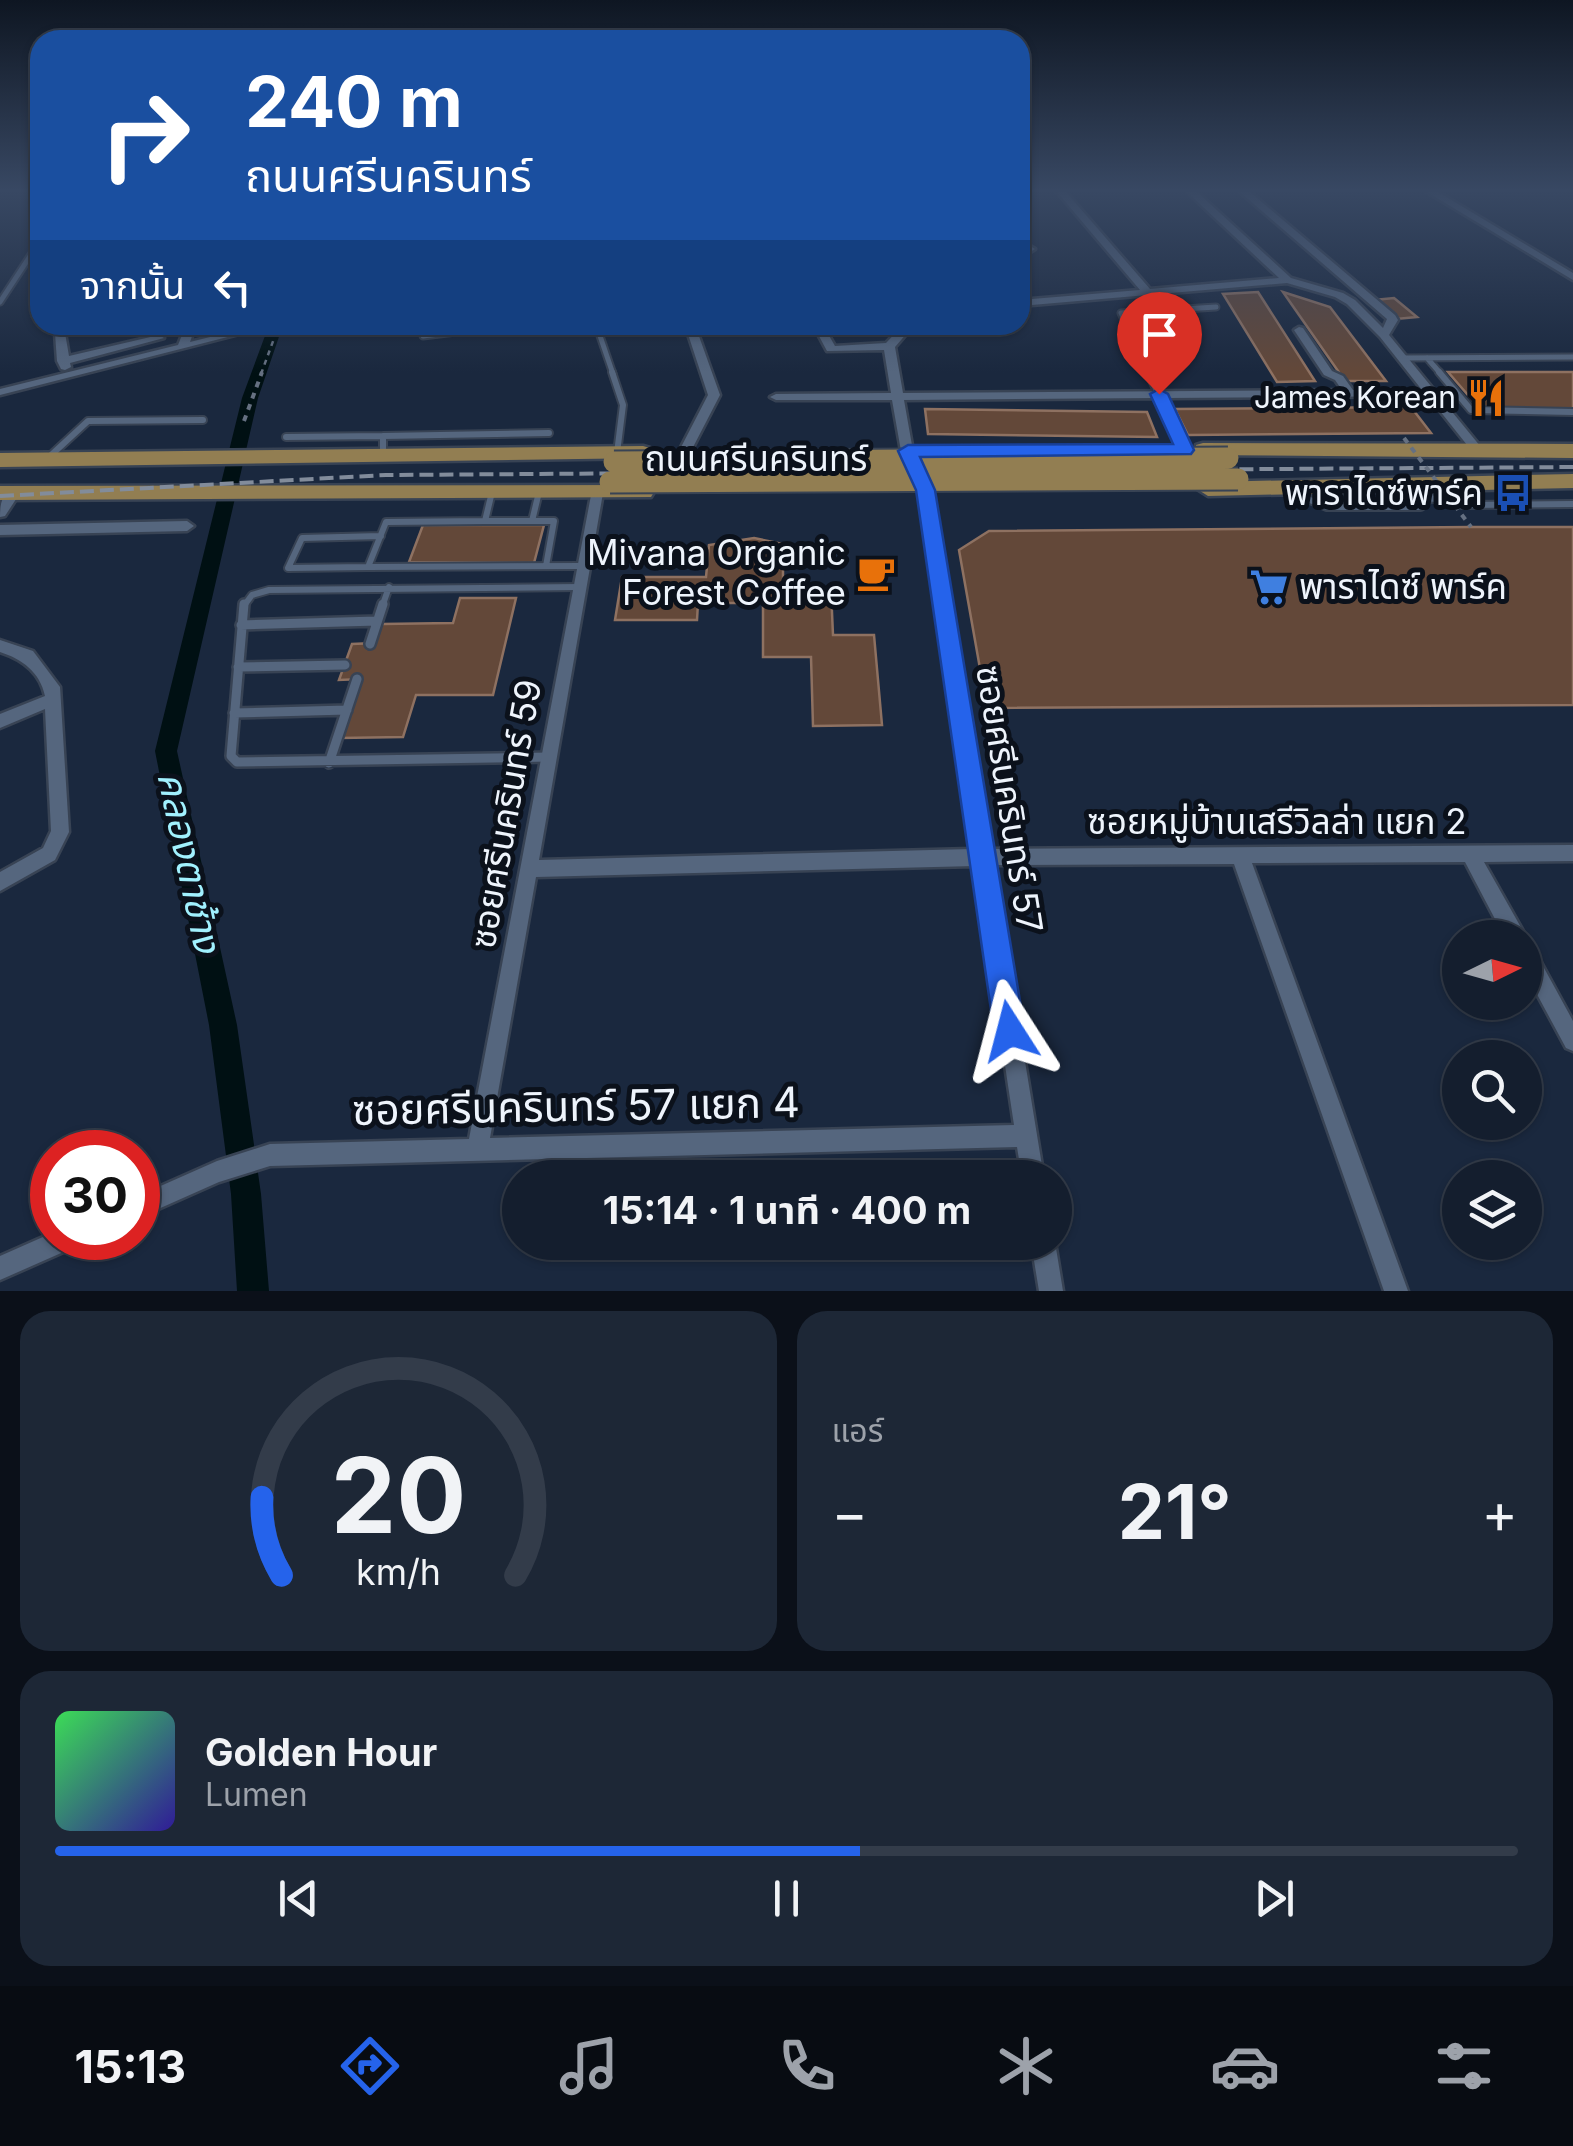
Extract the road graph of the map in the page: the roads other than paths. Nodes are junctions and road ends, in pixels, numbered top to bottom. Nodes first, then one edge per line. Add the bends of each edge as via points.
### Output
1 (1113, 252) edge
2 (1257, 252) edge
3 (1315, 252) edge
4 (1530, 252) edge
5 (30, 257) edge
6 (1573, 278) edge
7 (1288, 280) junction
8 (1147, 291) junction
9 (0, 302) edge
10 (1030, 302) edge
11 (1216, 307) dead end
12 (1299, 330) dead end
13 (60, 335) edge
14 (187, 335) edge
15 (213, 335) edge
16 (230, 335) edge
17 (431, 335) edge
18 (600, 335) edge
19 (693, 335) edge
20 (823, 335) edge
21 (901, 335) edge
22 (1384, 335) junction
23 (423, 336) dead end
24 (159, 338) dead end
25 (211, 339) junction
26 (182, 347) junction
27 (890, 348) junction
28 (1402, 358) junction
29 (1428, 358) junction
30 (1573, 358) edge
31 (63, 361) junction
32 (1328, 373) junction
33 (66, 376) junction
34 (0, 392) edge
35 (1159, 394) junction
36 (1335, 394) junction
37 (1350, 394) junction
38 (1432, 394) junction
39 (899, 396) junction
40 (776, 397) dead end
41 (1573, 412) edge
42 (203, 420) dead end
43 (549, 433) dead end
44 (286, 438) dead end
45 (384, 447) junction
46 (1128, 450) junction
47 (1185, 450) junction
48 (908, 451) junction
49 (1573, 451) edge
50 (1474, 452) junction
51 (692, 453) junction
52 (324, 459) junction
53 (0, 460) edge
54 (46, 460) junction
55 (609, 472) junction
56 (1505, 482) junction
57 (1573, 482) edge
58 (1142, 489) junction
59 (312, 490) junction
60 (925, 490) junction
61 (492, 492) junction
62 (538, 492) junction
63 (697, 492) junction
64 (7, 493) edge
65 (1430, 493) junction
66 (1573, 504) edge
67 (0, 512) edge
68 (485, 521) junction
69 (532, 521) junction
70 (187, 526) dead end
71 (0, 530) edge
72 (381, 536) junction
73 (368, 566) junction
74 (546, 566) junction
75 (584, 566) junction
76 (389, 587) junction
77 (580, 587) junction
78 (378, 621) junction
79 (241, 625) junction
80 (370, 644) dead end
81 (0, 646) edge
82 (345, 665) dead end
83 (238, 667) junction
84 (358, 679) dead end
85 (53, 699) junction
86 (347, 710) junction
87 (234, 713) junction
88 (0, 720) edge
89 (550, 757) junction
90 (328, 763) junction
91 (1573, 853) edge
92 (1470, 854) junction
93 (1240, 855) junction
94 (982, 857) junction
95 (529, 869) junction
96 (0, 882) edge
97 (1506, 920) edge
98 (1542, 984) edge
99 (1573, 1041) edge
100 (1026, 1136) junction
101 (478, 1147) junction
102 (1030, 1160) edge
103 (160, 1197) edge
104 (30, 1255) edge
105 (1046, 1260) edge
106 (0, 1268) edge
107 (1051, 1291) edge
108 (1396, 1291) edge

1 - 8 street
2 - 7 street
3 - 22 street via 1394,320
4 - 6 street
5 - 9 lane
7 - 8 street
7 - 22 street via 1351,302
8 - 10 street
11 - 35 lane via 1120,313
12 - 32 street
13 - 31 street
14 - 26 street
15 - 25 street
16 - 25 street
17 - 23 lane
18 - 55 lane via 623,406
19 - 51 street via 714,395
20 - 27 street via 831,350
21 - 27 street
22 - 28 street
24 - 31 street
25 - 26 street
26 - 33 street
27 - 39 street, ซอยศรีนครินทร์ 57
28 - 29 lane
28 - 38 street
29 - 30 lane
29 - 41 lane via 1471,410
31 - 33 street
32 - 36 street via 1324,378
32 - 37 street
33 - 34 street
35 - 36 street
35 - 39 street
35 - 47 street
36 - 37 street
37 - 38 street
38 - 50 street
39 - 40 street
39 - 48 street, ซอยศรีนครินทร์ 57
42 - 54 lane via 88,420
43 - 45 lane
44 - 45 lane
45 - 52 main road, ถนนศรีนครินทร์
45 - 55 main road, ถนนศรีนครินทร์
46 - 47 main road, ถนนศรีนครินทร์
46 - 48 main road, ถนนศรีนครินทร์
46 - 58 main road via 1103,460 1101,470
47 - 50 main road, ถนนศรีนครินทร์
48 - 51 main road, ถนนศรีนครินทร์
48 - 60 street, ซอยศรีนครินทร์ 57
49 - 50 main road, ถนนศรีนครินทร์
50 - 55 main road, bridge
51 - 55 main road, ถนนศรีนครินทร์
51 - 63 main road via 726,463 730,474
52 - 54 main road, ถนนศรีนครินทร์
52 - 55 main road
53 - 54 main road, ถนนศรีนครินทร์
55 - 56 main road, bridge
55 - 59 main road
55 - 62 main road, ถนนศรีนครินทร์
55 - 63 main road, ถนนศรีนครินทร์
55 - 75 street, ซอยศรีนครินทร์ 59
56 - 57 main road, ถนนศรีนครินทร์
56 - 65 main road, ถนนศรีนครินทร์
58 - 60 main road, ถนนศรีนครินทร์
58 - 65 main road, ถนนศรีนครินทร์
59 - 61 main road, ถนนศรีนครินทร์
59 - 64 main road, ถนนศรีนครินทร์
60 - 63 main road, ถนนศรีนครินทร์
60 - 94 street, ซอยศรีนครินทร์ 57
61 - 62 main road, ถนนศรีนครินทร์
61 - 68 lane
62 - 69 lane
64 - 67 street
65 - 66 lane via 1463,505
68 - 69 lane
68 - 72 lane via 386,522
69 - 74 lane via 554,521
70 - 71 street
72 - 73 lane
72 - 73 lane via 302,538 288,568
73 - 74 lane
74 - 75 lane
75 - 77 street, ซอยศรีนครินทร์ 59
76 - 77 lane
76 - 78 lane
76 - 79 lane via 260,592 246,601
77 - 89 street, ซอยศรีนครินทร์ 59
78 - 79 lane
78 - 80 lane
79 - 83 lane
81 - 85 street via 28,655 52,687
82 - 83 lane
83 - 87 lane
84 - 86 lane
85 - 88 street
85 - 96 street via 60,832 49,854
86 - 87 lane
86 - 90 lane
87 - 90 lane via 230,756 237,762
89 - 90 lane
89 - 95 street, ซอยศรีนครินทร์ 59
91 - 92 street, ซอยหมู่บ้านเสรีวิลล่า แยก 2
92 - 93 street, ซอยหมู่บ้านเสรีวิลล่า แยก 2
92 - 97 street
93 - 94 street, ซอยหมู่บ้านเสรีวิลล่า แยก 2
93 - 108 street
94 - 95 street, ซอยหมู่บ้านเสรีวิลล่า แยก 2
94 - 100 street, ซอยศรีนครินทร์ 57
95 - 101 street, ซอยศรีนครินทร์ 59
98 - 99 street
100 - 101 street, ซอยศรีนครินทร์ 57 แยก 4
100 - 102 street, ซอยศรีนครินทร์ 57
101 - 103 street, ซอยศรีนครินทร์ 57 แยก 4 via 270,1154
104 - 106 street
105 - 107 street

